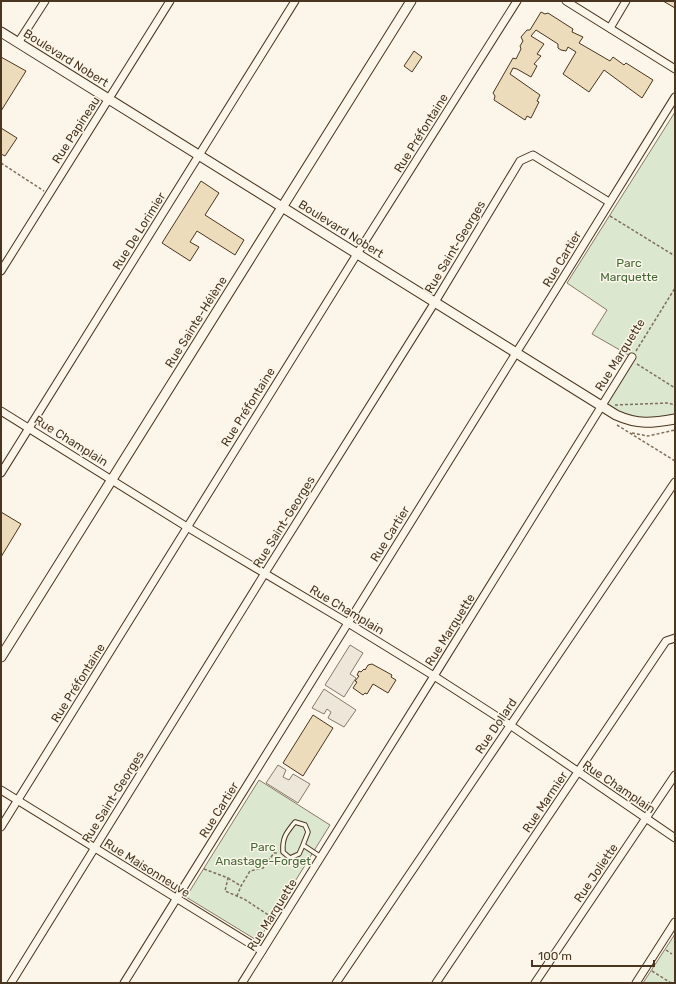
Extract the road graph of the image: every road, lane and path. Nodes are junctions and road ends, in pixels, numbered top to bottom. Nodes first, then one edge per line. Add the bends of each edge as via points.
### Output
1 (45, 1) edge
2 (170, 1) edge
3 (295, 1) edge
4 (411, 1) edge
5 (517, 1) edge
6 (566, 1) edge
7 (626, 1) edge
8 (610, 28) junction
9 (1, 32) edge
10 (18, 43) junction
11 (675, 69) edge
12 (675, 97) edge
13 (109, 99) junction
14 (199, 155) junction
15 (1, 163) edge
16 (48, 194) junction
17 (609, 202) junction
18 (282, 207) junction
19 (603, 212) junction
20 (357, 254) junction
21 (675, 256) edge
22 (1, 271) edge
23 (675, 288) edge
24 (435, 302) junction
25 (516, 353) junction
26 (632, 357) junction
27 (675, 388) edge
28 (675, 405) edge
29 (601, 406) junction
30 (1, 411) edge
31 (675, 419) edge
32 (617, 425) dead end
33 (29, 428) junction
34 (675, 430) edge
35 (630, 433) junction
36 (675, 461) edge
37 (1, 473) edge
38 (112, 480) junction
39 (675, 482) edge
40 (187, 527) junction
41 (264, 573) junction
42 (348, 622) junction
43 (675, 638) edge
44 (1, 657) edge
45 (434, 676) junction
46 (510, 725) junction
47 (578, 772) junction
48 (675, 775) edge
49 (1, 790) edge
50 (18, 801) junction
51 (646, 818) junction
52 (1, 827) edge
53 (675, 838) edge
54 (303, 845) junction
55 (94, 848) junction
56 (283, 852) junction
57 (321, 857) junction
58 (197, 867) junction
59 (228, 878) junction
60 (241, 886) junction
61 (237, 896) junction
62 (177, 899) junction
63 (280, 922) junction
64 (675, 922) edge
65 (262, 951) junction
66 (646, 967) junction
67 (11, 983) edge
68 (124, 983) edge
69 (242, 983) edge
70 (336, 983) edge
71 (436, 983) edge
72 (535, 983) edge
73 (636, 983) edge
74 (671, 983) edge

1 - 10 street
2 - 13 street, Rue Papineau
3 - 14 street, Rue De Lorimier
4 - 18 street, Rue Sainte-Hélène
5 - 20 street, Rue Préfontaine
6 - 8 street
7 - 8 street
8 - 11 street
9 - 10 street, Boulevard Nobert
10 - 13 street, Boulevard Nobert
12 - 17 street, Rue Cartier
13 - 14 street, Boulevard Nobert
13 - 16 street, Rue Papineau
14 - 18 street, Boulevard Nobert
14 - 33 street, Rue De Lorimier
15 - 16 path
16 - 22 street, Rue Papineau
17 - 19 street, Rue Cartier
17 - 24 street, Rue Saint-Georges via 533,154 520,161
18 - 20 street, Boulevard Nobert
18 - 38 street, Rue Sainte-Hélène
19 - 21 path
19 - 25 street, Rue Cartier
20 - 24 street, Boulevard Nobert
20 - 40 street, Rue Préfontaine
23 - 26 path, Rue Marquette
24 - 25 street, Boulevard Nobert
24 - 41 street, Rue Saint-Georges
25 - 29 street, Boulevard Nobert
25 - 42 street, Rue Cartier
26 - 27 path via 638,364
26 - 29 street, Rue Marquette
28 - 29 path via 668,403
29 - 31 street, Boulevard Nobert via 628,421 642,423
29 - 45 street, Rue Marquette
30 - 33 street, Rue Champlain
32 - 35 path
33 - 37 street, Rue De Lorimier
33 - 38 street, Rue Champlain
34 - 35 path via 648,436
35 - 36 path
38 - 40 street, Rue Champlain
38 - 44 street, Rue Sainte-Hélène
39 - 46 street, Rue Dollard
40 - 41 street, Rue Champlain
40 - 50 street, Rue Préfontaine
41 - 42 street, Rue Champlain
41 - 55 street, Rue Saint-Georges
42 - 45 street, Rue Champlain
42 - 58 street, Rue Cartier
43 - 47 street, Rue Marmier via 666,641
45 - 46 street, Rue Champlain
45 - 57 street, Rue Marquette
46 - 47 street, Rue Champlain
46 - 70 street, Rue Dollard
47 - 51 street, Rue Champlain
47 - 71 street, Rue Marmier
48 - 51 street, Rue Joliette
49 - 50 street, Rue Maisonneuve
50 - 52 street, Rue Préfontaine
50 - 55 street, Rue Maisonneuve
51 - 53 street, Rue Champlain
51 - 72 street, Rue Joliette
54 - 56 lane via 299,854 290,858
54 - 56 lane via 308,832 305,825 295,822 282,842
54 - 57 lane
55 - 62 street, Rue Maisonneuve
55 - 67 street, Rue Saint-Georges
56 - 60 path via 274,853 263,868 250,871
57 - 63 street, Rue Marquette
58 - 59 path
58 - 62 street, Rue Cartier
59 - 60 path
59 - 61 path via 225,891
60 - 61 path
61 - 63 path
62 - 65 street, Rue Maisonneuve
62 - 68 street, Rue Cartier
63 - 65 street, Rue Marquette
64 - 66 street
65 - 69 street, Rue Marquette
66 - 73 street
66 - 74 path

